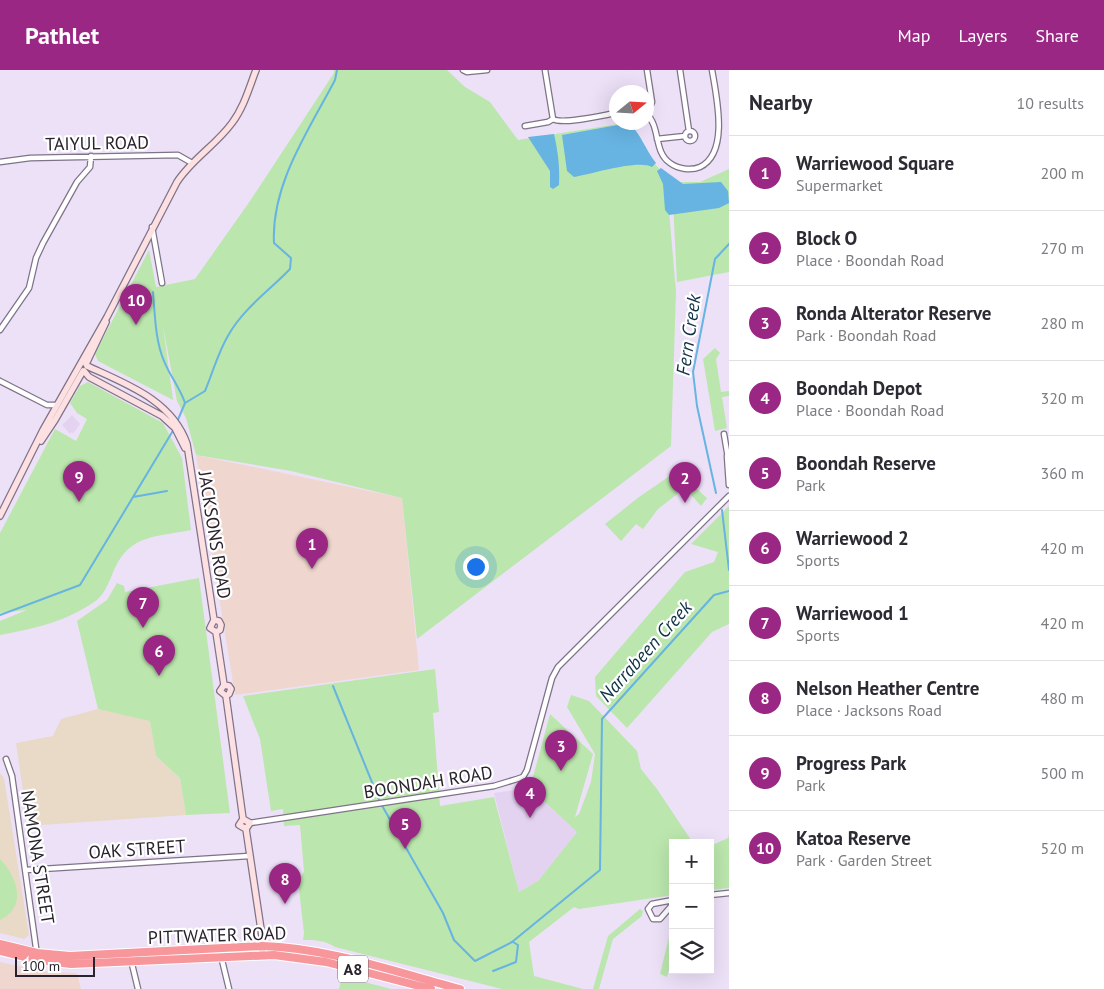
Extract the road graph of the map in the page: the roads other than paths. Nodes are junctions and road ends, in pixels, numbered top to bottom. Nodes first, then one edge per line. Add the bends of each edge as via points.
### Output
1 (256, 70) edge
2 (463, 70) edge
3 (487, 70) edge
4 (545, 70) edge
5 (647, 70) edge
6 (680, 70) edge
7 (712, 70) edge
8 (649, 85) edge
9 (609, 114) edge
10 (553, 119) junction
11 (654, 125) edge
12 (525, 126) dead end
13 (689, 131) junction
14 (685, 136) junction
15 (657, 139) junction
16 (91, 156) junction
17 (0, 161) edge
18 (192, 163) junction
19 (152, 227) junction
20 (162, 283) dead end
21 (0, 330) edge
22 (83, 368) junction
23 (0, 381) edge
24 (58, 404) junction
25 (47, 405) junction
26 (52, 416) junction
27 (171, 419) junction
28 (724, 434) dead end
29 (33, 453) junction
30 (728, 456) edge
31 (729, 462) edge
32 (729, 485) edge
33 (729, 496) edge
34 (0, 516) edge
35 (6, 759) dead end
36 (244, 818) junction
37 (250, 822) junction
38 (246, 829) junction
39 (249, 856) junction
40 (26, 870) junction
41 (729, 892) edge
42 (714, 894) edge
43 (669, 901) edge
44 (669, 909) edge
45 (0, 944) edge
46 (262, 950) junction
47 (0, 951) edge
48 (130, 953) junction
49 (37, 956) junction
50 (221, 956) junction
51 (132, 962) junction
52 (138, 989) edge
53 (229, 989) edge
54 (431, 989) edge
55 (460, 989) edge

1 - 18 street via 244,102 231,124
2 - 3 street
4 - 10 street
5 - 8 street
6 - 13 street
7 - 15 street via 722,125 722,141 714,158 697,168 678,167 669,163 662,154
9 - 10 street
10 - 12 street
11 - 15 street
13 - 14 street
13 - 14 street via 694,135 693,140 688,141
14 - 15 street
16 - 17 street, TAIYUL ROAD
16 - 18 street, TAIYUL ROAD via 178,155
16 - 21 street via 90,167 77,182 43,243 29,288
18 - 19 street via 176,182
19 - 20 street
19 - 22 street
22 - 24 street
22 - 27 street, JACKSONS ROAD via 89,376
22 - 27 street, JACKSONS ROAD via 157,402
22 - 29 street
23 - 25 street
24 - 25 street
24 - 26 street
25 - 26 street
26 - 29 street
27 - 36 street, JACKSONS ROAD via 188,455 214,620 210,628 216,632 224,685 231,689 226,696
28 - 30 street
29 - 34 street
30 - 31 street
30 - 32 street
33 - 37 street, BOONDAH ROAD via 558,667 527,770 522,777 502,785
35 - 40 street, NAMONA STREET via 12,776
36 - 37 street
36 - 38 street via 240,826
37 - 38 street
38 - 39 street
39 - 40 street, OAK STREET
39 - 46 street
40 - 49 street, NAMONA STREET
41 - 42 street
43 - 44 street via 652,904 648,909 652,919 660,919
45 - 49 highway, PITTWATER ROAD / A8
46 - 48 highway, PITTWATER ROAD / A8
46 - 50 highway, PITTWATER ROAD / A8
46 - 54 highway, PITTWATER ROAD / A8 via 326,962
46 - 55 highway, PITTWATER ROAD / A8 via 320,952
47 - 49 highway, PITTWATER ROAD / A8
48 - 49 highway, PITTWATER ROAD / A8
48 - 51 street
49 - 51 highway, PITTWATER ROAD / A8 via 71,964
50 - 51 highway, PITTWATER ROAD / A8
50 - 53 street
51 - 52 street

